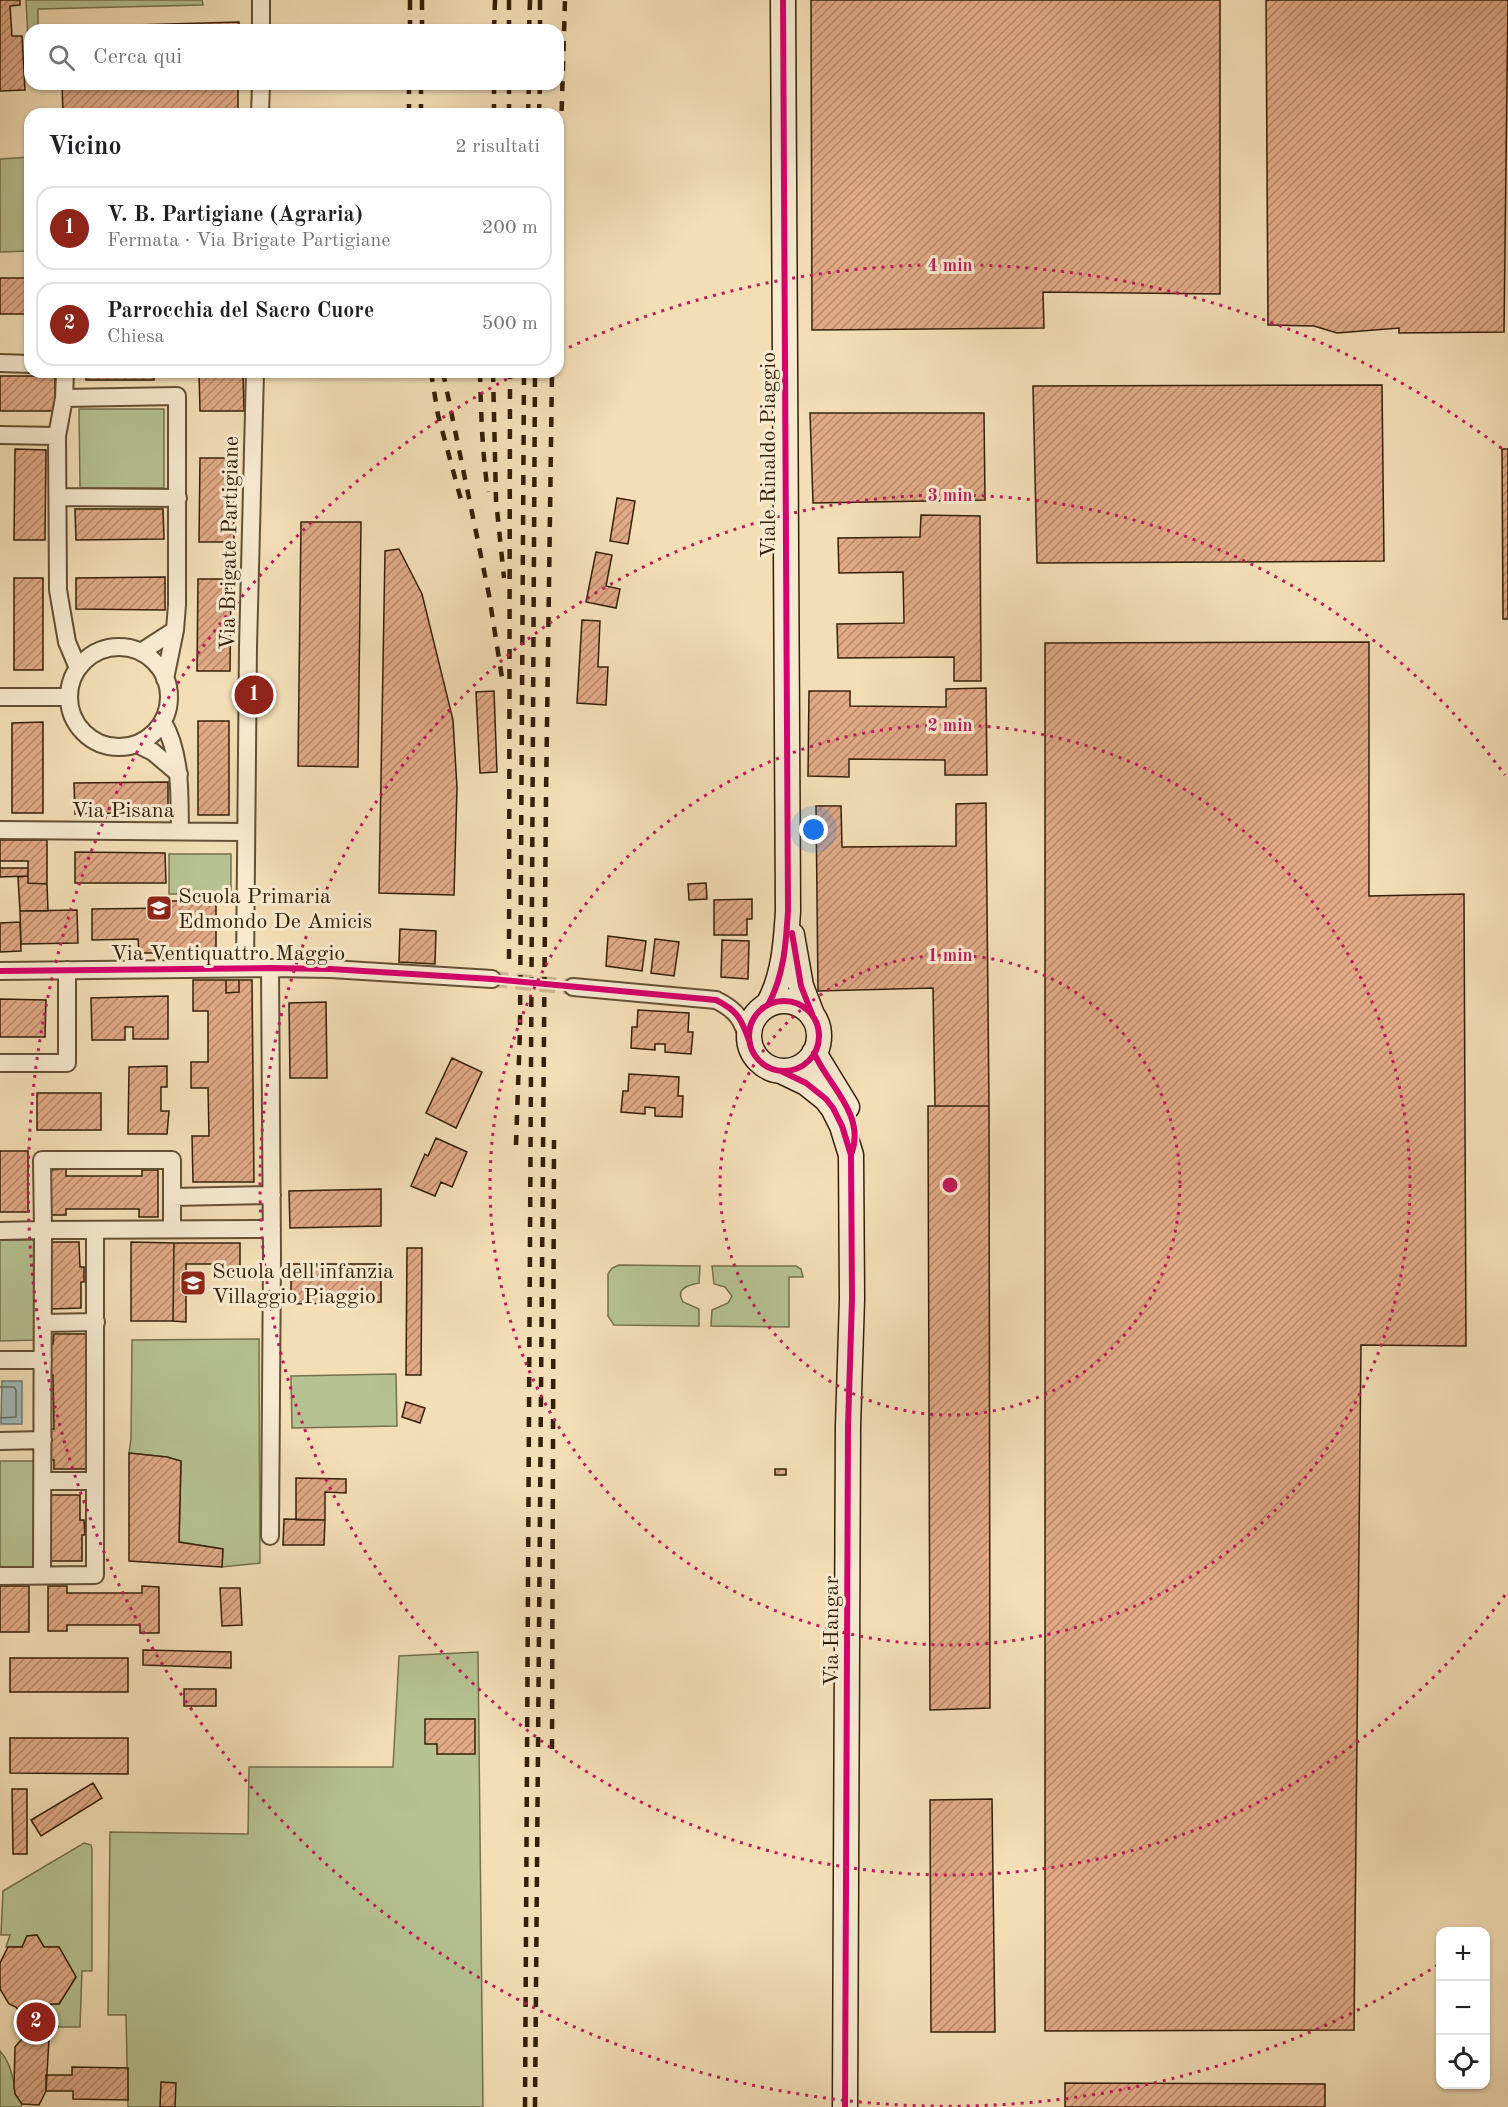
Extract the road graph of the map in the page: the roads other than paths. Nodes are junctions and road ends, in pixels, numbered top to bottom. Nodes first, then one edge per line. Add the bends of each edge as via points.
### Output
1 (261, 0) edge
2 (783, 0) edge
3 (261, 24) edge
4 (261, 90) edge
5 (260, 108) edge
6 (0, 363) edge
7 (24, 364) edge
8 (65, 378) edge
9 (255, 378) edge
10 (64, 398) junction
11 (0, 435) edge
12 (57, 436) junction
13 (58, 497) junction
14 (178, 498) junction
15 (175, 630) junction
16 (141, 652) junction
17 (78, 668) junction
18 (165, 679) junction
19 (0, 697) edge
20 (69, 697) junction
21 (163, 722) junction
22 (138, 744) junction
23 (179, 774) junction
24 (0, 830) edge
25 (180, 831) junction
26 (245, 832) junction
27 (788, 911) junction
28 (245, 968) junction
29 (270, 968) junction
30 (67, 970) junction
31 (0, 971) edge
32 (492, 979) tunnel mouth
33 (573, 987) tunnel mouth
34 (768, 1005) junction
35 (813, 1017) junction
36 (750, 1043) junction
37 (814, 1053) junction
38 (0, 1063) edge
39 (781, 1071) junction
40 (851, 1155) junction
41 (272, 1195) junction
42 (172, 1197) junction
43 (272, 1228) junction
44 (172, 1229) junction
45 (43, 1230) junction
46 (95, 1230) junction
47 (0, 1231) edge
48 (96, 1322) junction
49 (43, 1323) junction
50 (0, 1360) edge
51 (43, 1360) junction
52 (43, 1440) junction
53 (0, 1441) edge
54 (43, 1481) junction
55 (96, 1481) junction
56 (270, 1536) dead end
57 (42, 1575) junction
58 (0, 1576) edge
59 (845, 2107) edge

1 - 3 street
2 - 27 street, Viale Rinaldo Piaggio
4 - 5 street
6 - 7 street
8 - 10 street
9 - 26 street, Via Brigate Partigiane
10 - 12 street
10 - 14 street via 177,396
11 - 12 street
12 - 13 street
13 - 14 street
13 - 17 street via 59,603 69,649
14 - 15 street
15 - 16 street
15 - 18 street
16 - 17 street via 127,647 109,648 95,653
16 - 18 street via 156,664
17 - 20 street via 70,683
18 - 21 street via 169,698
19 - 20 street
20 - 22 street via 71,714 89,738 110,747
21 - 22 street
21 - 23 street
22 - 23 street
23 - 25 street
24 - 25 street, Via Pisana
25 - 26 street, Via Pisana
26 - 28 street, Via Brigate Partigiane
27 - 34 street, Viale Rinaldo Piaggio via 782,967
27 - 35 street, Viale Rinaldo Piaggio via 801,986
28 - 29 street, Via Ventiquattro Maggio
28 - 30 street, Via Ventiquattro Maggio
29 - 32 street, Via Ventiquattro Maggio
29 - 41 street, Via Ventiquattro Maggio
30 - 31 street, Via Ventiquattro Maggio
30 - 38 street via 67,1063
33 - 36 street via 716,1000 741,1018
34 - 35 street via 789,1001
34 - 36 street via 752,1021
35 - 37 street via 818,1036
36 - 39 street via 760,1061
37 - 39 street via 799,1067
37 - 40 street, Via Hangar via 850,1114 855,1132
39 - 40 street, Via Hangar via 806,1083 826,1099 842,1126
40 - 59 street, Via Hangar
41 - 42 street
41 - 43 street, Via Ventiquattro Maggio
42 - 44 street
42 - 45 street via 172,1160 42,1160
43 - 44 street
43 - 56 street, Via Ventiquattro Maggio
44 - 46 street
45 - 46 street
45 - 47 street
45 - 49 street
46 - 48 street
48 - 49 street
48 - 55 street
49 - 51 street
50 - 51 street
51 - 52 street
52 - 53 street
52 - 54 street
54 - 55 street
54 - 57 street
55 - 57 street via 94,1575
57 - 58 street

